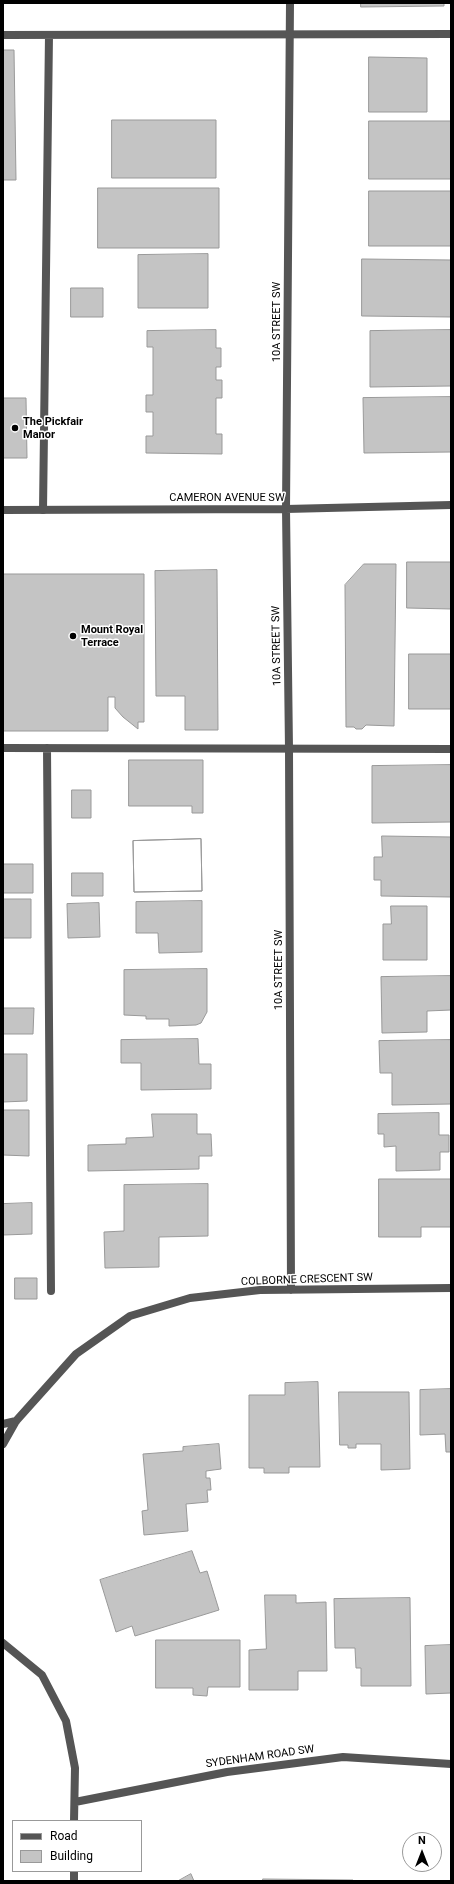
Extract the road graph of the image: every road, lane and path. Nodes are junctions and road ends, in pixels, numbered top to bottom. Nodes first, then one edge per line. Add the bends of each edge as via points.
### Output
1 (290, 3) edge
2 (290, 34) junction
3 (451, 34) edge
4 (3, 35) edge
5 (49, 35) junction
6 (451, 505) edge
7 (286, 509) junction
8 (3, 510) edge
9 (43, 510) junction
10 (3, 748) edge
11 (47, 748) junction
12 (290, 749) junction
13 (451, 749) edge
14 (451, 1288) edge
15 (291, 1290) junction
16 (51, 1291) dead end
17 (16, 1421) junction
18 (3, 1424) edge
19 (3, 1444) edge
20 (3, 1643) edge
21 (451, 1764) edge
22 (75, 1802) junction
23 (74, 1820) edge

1 - 2 street, 10A STREET SW
2 - 3 street
2 - 5 street
2 - 7 street, 10A STREET SW
4 - 5 street
5 - 9 street
6 - 7 street, CAMERON AVENUE SW
7 - 9 street, CAMERON AVENUE SW
7 - 12 street, 10A STREET SW
8 - 9 street, CAMERON AVENUE SW
10 - 11 street
11 - 12 street
11 - 16 street
12 - 13 street
12 - 15 street, 10A STREET SW
14 - 15 street, COLBORNE CRESCENT SW
15 - 17 street, COLBORNE CRESCENT SW via 260,1290 190,1298 130,1316 76,1354
17 - 18 street
17 - 19 street, COLBORNE CRESCENT SW
20 - 22 street via 42,1676 66,1721 75,1768
21 - 22 street, SYDENHAM ROAD SW via 343,1757 227,1772
22 - 23 street

